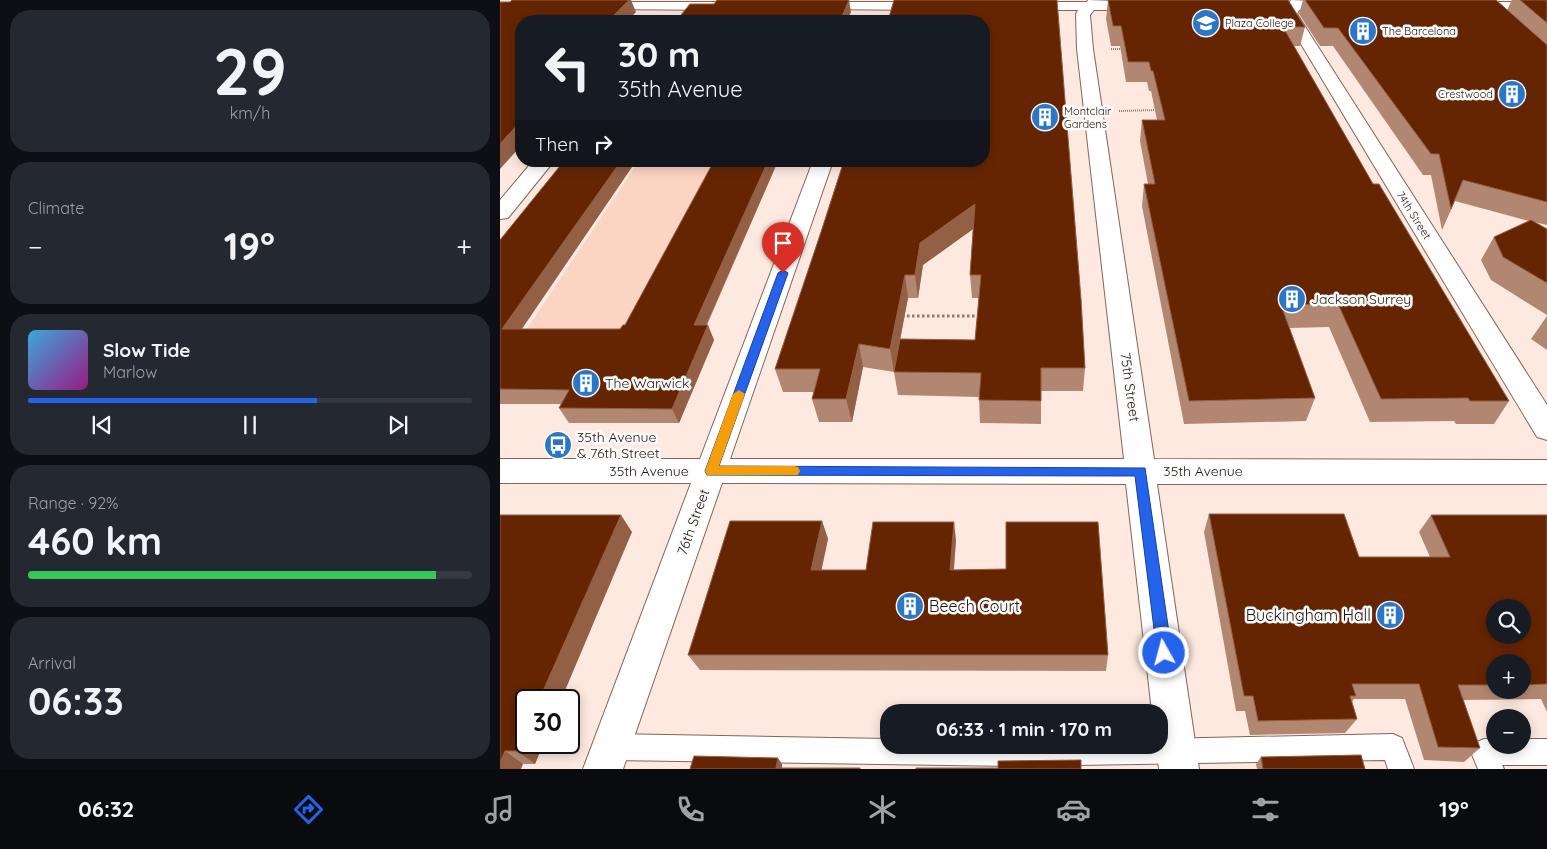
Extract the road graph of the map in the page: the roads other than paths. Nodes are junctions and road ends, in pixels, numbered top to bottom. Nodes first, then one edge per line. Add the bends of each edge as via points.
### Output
1 (1091, 2) edge
2 (695, 3) edge
3 (889, 3) edge
4 (1296, 3) edge
5 (1491, 3) edge
6 (578, 6) edge
7 (742, 6) edge
8 (800, 6) edge
9 (943, 6) edge
10 (1001, 6) edge
11 (1158, 6) edge
12 (1236, 6) edge
13 (1350, 6) edge
14 (1455, 6) edge
15 (1547, 6) edge
16 (667, 15) edge
17 (877, 15) edge
18 (1504, 21) edge
19 (539, 167) edge
20 (822, 167) edge
21 (500, 213) edge
22 (1547, 429) edge
23 (500, 471) edge
24 (711, 471) junction
25 (1141, 471) junction
26 (1547, 472) edge
27 (1547, 752) edge
28 (607, 758) edge
29 (1178, 760) edge
30 (886, 761) edge
31 (1401, 769) edge
32 (1491, 769) edge

1 - 10 street
1 - 11 street
1 - 25 street, 75th Street via 1083,14 1085,49
2 - 6 street
2 - 7 street
2 - 16 street
3 - 8 street
3 - 9 street
3 - 17 street
4 - 12 street
4 - 13 street
4 - 22 street, 74th Street via 1290,14
5 - 14 street
5 - 15 street
5 - 18 street
19 - 21 street
20 - 24 street, 76th Street
23 - 24 street, 35th Avenue
24 - 25 street, 35th Avenue
24 - 28 street, 76th Street
25 - 26 street, 35th Avenue
25 - 29 street, 75th Street
27 - 32 lane via 1484,752
28 - 30 lane via 670,746
29 - 30 lane
29 - 31 lane via 1393,747

